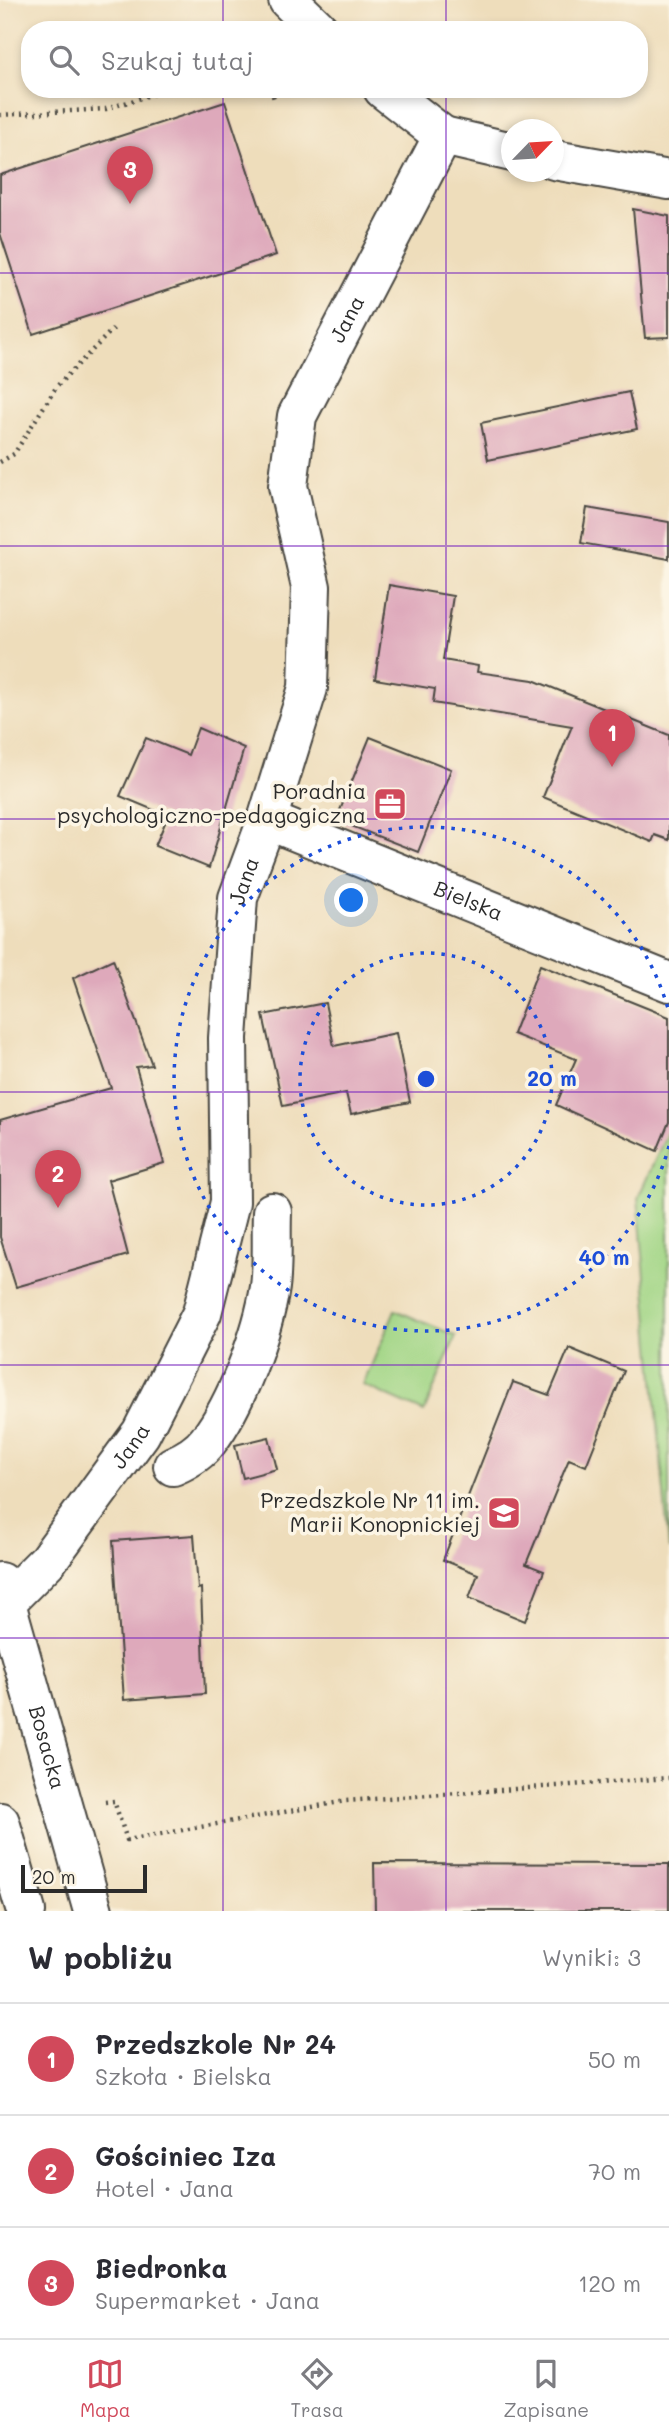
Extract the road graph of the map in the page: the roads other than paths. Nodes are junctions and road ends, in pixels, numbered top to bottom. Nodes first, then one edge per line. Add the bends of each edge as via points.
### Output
1 (288, 0) edge
2 (310, 21) edge
3 (394, 98) edge
4 (443, 136) junction
5 (501, 149) edge
6 (564, 162) edge
7 (669, 180) edge
8 (267, 820) junction
9 (669, 982) edge
10 (272, 1212) dead end
11 (173, 1466) dead end
12 (2, 1596) edge
13 (0, 1822) edge
14 (26, 1911) edge
15 (93, 1911) edge

1 - 2 street
3 - 4 street
4 - 5 street
4 - 8 street, Jana via 297,416 288,486 311,587 308,688
6 - 7 street
8 - 9 street, Bielska
8 - 12 street, Jana via 238,898 228,1038 230,1202 202,1313 141,1433 48,1560
10 - 11 street via 265,1310 239,1383 206,1443 189,1460
12 - 15 street, Bosacka
13 - 14 street

